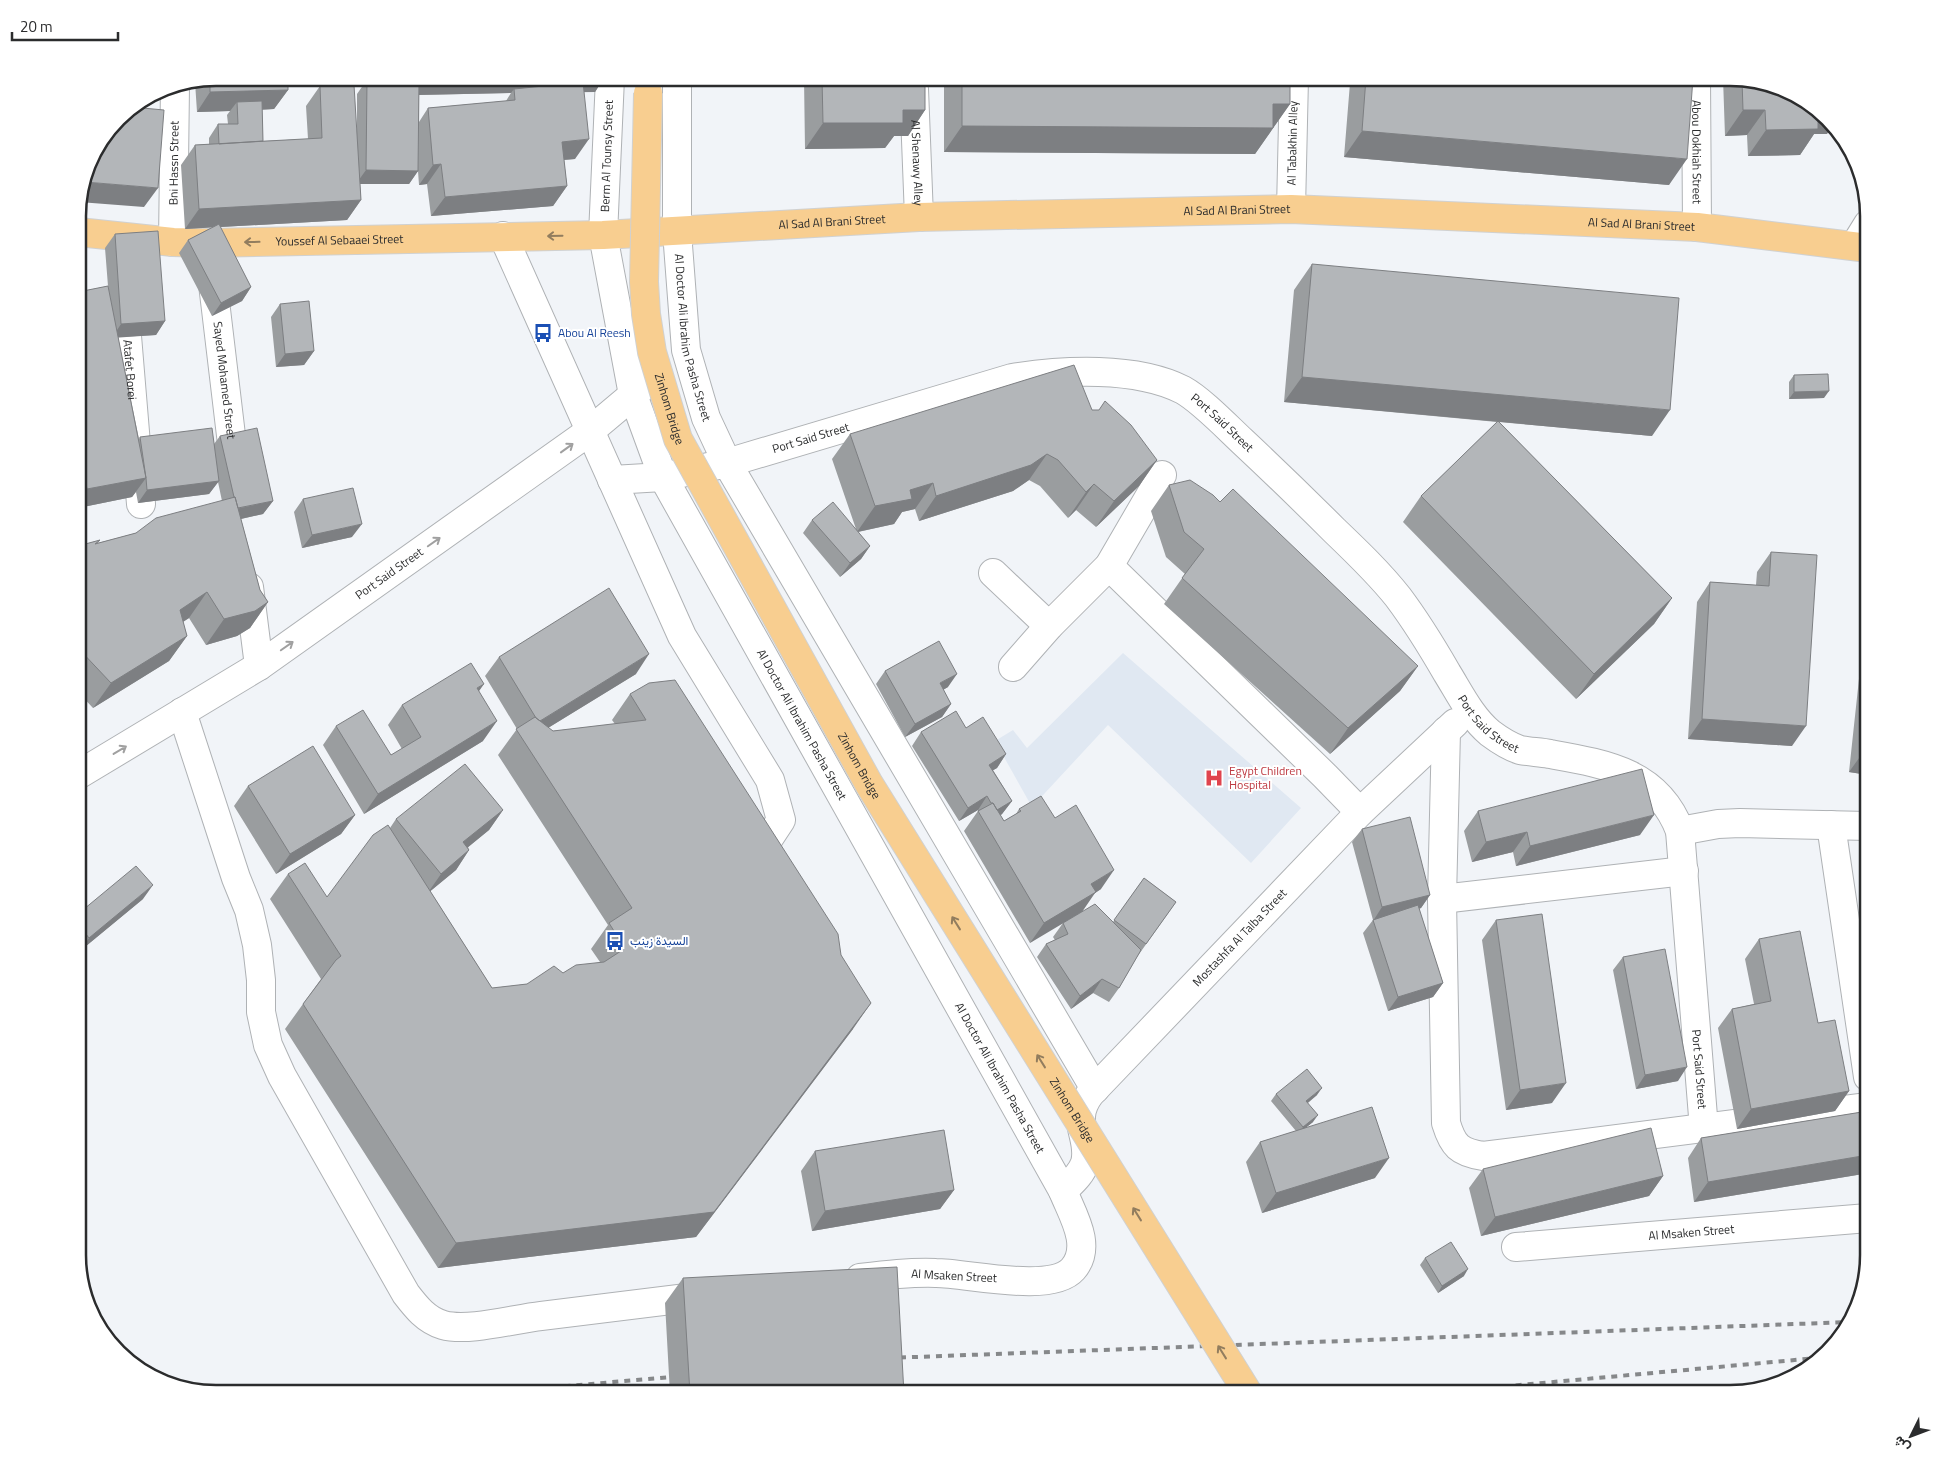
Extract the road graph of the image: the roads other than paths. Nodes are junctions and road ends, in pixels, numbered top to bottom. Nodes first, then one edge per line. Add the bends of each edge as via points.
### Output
1 (610, 86) edge
2 (648, 86) edge
3 (677, 86) edge
4 (913, 86) edge
5 (1294, 86) edge
6 (1696, 86) edge
7 (176, 93) edge
8 (1291, 209) junction
9 (919, 217) junction
10 (1697, 227) junction
11 (677, 232) junction
12 (87, 233) edge
13 (604, 235) junction
14 (118, 236) junction
15 (503, 236) junction
16 (1860, 239) edge
17 (172, 242) junction
18 (208, 243) junction
19 (686, 350) junction
20 (633, 395) junction
21 (590, 431) junction
22 (727, 463) junction
23 (1162, 475) dead end
24 (663, 477) junction
25 (612, 480) junction
26 (238, 489) edge
27 (141, 504) edge
28 (246, 558) edge
29 (1110, 566) junction
30 (993, 573) dead end
31 (1049, 626) junction
32 (259, 666) junction
33 (1013, 667) dead end
34 (1469, 710) junction
35 (182, 712) junction
36 (1446, 731) junction
37 (87, 770) edge
38 (1360, 812) junction
39 (1831, 825) junction
40 (1860, 826) edge
41 (1680, 831) junction
42 (1684, 871) junction
43 (747, 872) edge
44 (1442, 900) junction
45 (1860, 1023) edge
46 (1095, 1089) junction
47 (1860, 1108) edge
48 (1704, 1128) junction
49 (1062, 1191) junction
50 (1860, 1219) edge
51 (1516, 1247) dead end
52 (837, 1280) edge
53 (728, 1294) edge
54 (1242, 1385) edge

1 - 13 street, Berm Al Tounsy Street
54 -> 2 main road, Zinhom Bridge, bridge via 869,784 678,439 652,352 646,314
3 - 11 street
4 - 9 street, Al Shenawy Alley
5 - 8 street, Al Tabakhin Alley
6 - 10 street, Abou Dokhiah Street
7 - 17 street, Bni Hassn Street
8 - 9 main road, Al Sad Al Brani Street
8 - 10 main road, Al Sad Al Brani Street
9 - 11 main road, Al Sad Al Brani Street
10 - 16 main road, Al Sad Al Brani Street
11 - 13 main road, Al Sad Al Brani Street
11 - 19 street, Al Doctor Ali Ibrahim Pasha Street
12 - 14 main road, Youssef Al Sebaaei Street
13 -> 15 main road, Youssef Al Sebaaei Street
13 - 20 street, Al Doctor Ali Ibrahim Pasha Street
14 - 17 main road, Youssef Al Sebaaei Street
14 - 27 street, Atafet Borei
15 -> 18 main road, Youssef Al Sebaaei Street
15 - 21 street
17 - 18 main road, Youssef Al Sebaaei Street
18 - 26 street, Sayed Mohamed Street
19 - 20 street, Port Said Street
19 - 22 street, Al Doctor Ali Ibrahim Pasha Street via 706,418
20 - 21 street, Port Said Street
20 - 24 street, Al Doctor Ali Ibrahim Pasha Street
21 - 25 street
32 -> 21 street, Port Said Street
22 - 24 street, Port Said Street
22 - 34 street, Port Said Street via 1012,378 1047,372 1083,371 1157,380 1184,391 1216,417 1371,566 1398,596
22 - 46 street, Al Doctor Ali Ibrahim Pasha Street
23 - 29 street
24 - 25 street, Port Said Street
24 - 49 street, Al Doctor Ali Ibrahim Pasha Street
25 - 43 street via 682,636 770,780 781,820
28 - 32 street
29 - 31 street
29 - 38 street
30 - 31 street
31 - 33 street
32 - 35 street, Port Said Street
34 - 36 street, Mostashfa Al Talba Street
34 - 41 street, Port Said Street via 1490,732 1520,749 1603,764 1627,773 1663,798
37 -> 35 street, Port Said Street
35 - 53 street via 249,910 257,945 261,1012 268,1045 282,1076 417,1309 433,1322 468,1327
36 - 38 street, Mostashfa Al Talba Street
36 - 44 street
38 - 46 street, Mostashfa Al Talba Street
39 - 40 street
39 - 41 street via 1740,823
39 - 45 street
41 - 42 street, Port Said Street
42 - 44 street
42 - 48 street, Port Said Street
44 - 48 street via 1446,1123 1451,1139 1459,1148 1483,1156
46 - 49 street, Mostashfa Al Talba Street via 1085,1100 1081,1116 1085,1162 1075,1180
47 - 48 street
49 - 52 street, Al Msaken Street via 1081,1238 1080,1254 1072,1270 1057,1279 1034,1282 937,1272
50 - 51 street, Al Msaken Street

